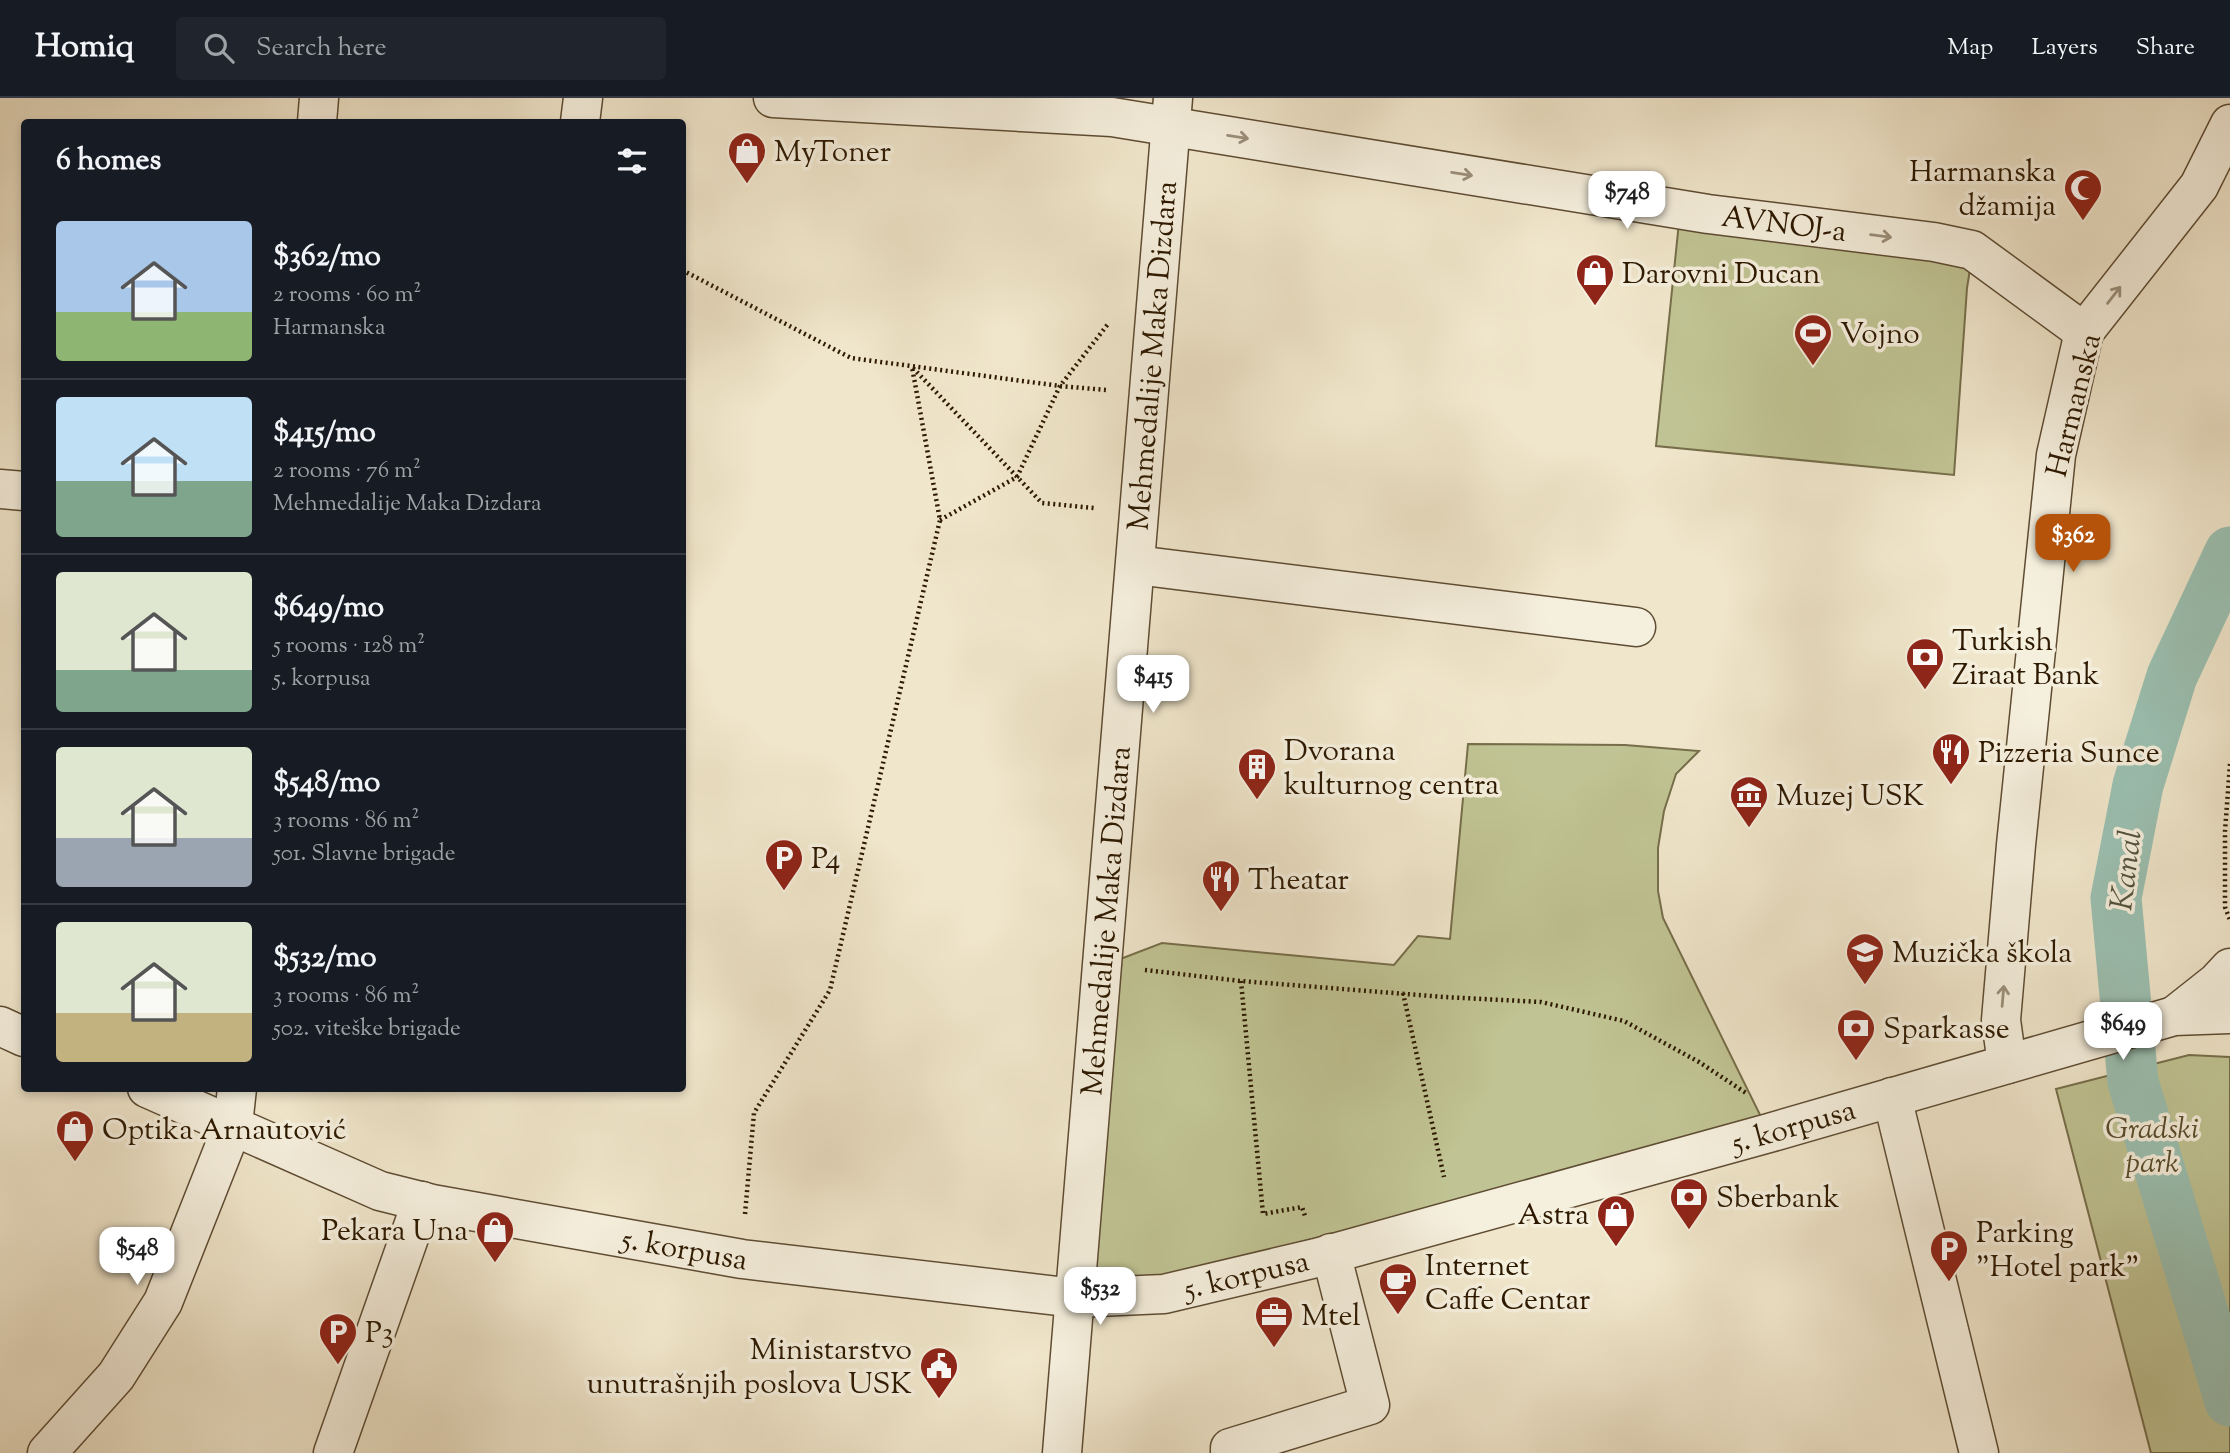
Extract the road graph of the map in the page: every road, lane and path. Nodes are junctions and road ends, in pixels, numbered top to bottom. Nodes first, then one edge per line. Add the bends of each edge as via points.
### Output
1 (319, 98) edge
2 (583, 98) edge
3 (773, 98) edge
4 (1172, 112) edge
5 (317, 119) edge
6 (580, 119) edge
7 (2230, 124) edge
8 (686, 272) edge
9 (2084, 332) junction
10 (912, 367) junction
11 (1060, 386) junction
12 (1149, 393) junction
13 (1017, 477) junction
14 (0, 489) edge
15 (21, 491) edge
16 (1139, 512) junction
17 (940, 520) junction
18 (1136, 565) junction
19 (1636, 627) dead end
20 (2230, 764) edge
21 (2230, 920) edge
22 (1102, 966) junction
23 (2230, 968) edge
24 (1241, 981) junction
25 (1403, 993) junction
26 (2230, 1014) edge
27 (2174, 1016) junction
28 (0, 1026) edge
29 (21, 1036) edge
30 (2007, 1064) junction
31 (166, 1092) edge
32 (1892, 1097) junction
33 (235, 1107) edge
34 (1769, 1133) junction
35 (422, 1201) junction
36 (1453, 1219) junction
37 (1323, 1255) junction
38 (742, 1259) junction
39 (1075, 1298) junction
40 (1287, 1442) edge
41 (47, 1453) edge
42 (333, 1453) edge
43 (1062, 1453) edge
44 (1230, 1453) edge
45 (1979, 1453) edge

1 - 5 street
2 - 6 street
3 - 4 street, AVNOJ-a via 1112,117
4 -> 9 street, AVNOJ-a via 1708,214 1972,250
4 - 12 street, Mehmedalije Maka Dizdara
9 -> 7 street, Harmanska via 2199,186
8 - 10 path via 851,358
30 -> 9 street, Harmanska via 2002,1006 2056,454
10 - 11 path
10 - 13 path
10 - 17 path
11 - 12 path
11 - 13 path
12 - 16 street, Mehmedalije Maka Dizdara
13 - 16 path via 1042,503
13 - 17 path
14 - 15 street
16 - 18 street, Mehmedalije Maka Dizdara
17 - 38 path via 830,990 754,1113
18 - 19 street
18 - 22 street, Mehmedalije Maka Dizdara
20 - 21 path via 2225,907
22 - 24 path
22 - 39 street, Mehmedalije Maka Dizdara
23 - 27 street, 5. korpusa
24 - 25 path
24 - 37 path via 1263,1214 1302,1208
25 - 34 path via 1541,1002 1624,1021 1749,1095
25 - 36 path
26 - 27 street, 5. korpusa
27 - 30 street, 5. korpusa
28 - 29 street
30 - 32 street, 5. korpusa
31 - 33 street, 5. korpusa
32 - 34 street, 5. korpusa
32 - 45 street
33 - 35 street, 5. korpusa via 380,1191
33 - 41 street via 163,1302 116,1376
34 - 36 street, 5. korpusa
35 - 38 street, 5. korpusa
35 - 42 street
36 - 37 street, 5. korpusa
37 - 39 street, 5. korpusa via 1164,1294
37 - 40 street via 1370,1405
38 - 39 street, 5. korpusa
39 - 43 street, Mehmedalije Maka Dizdara
40 - 44 street via 1230,1448

